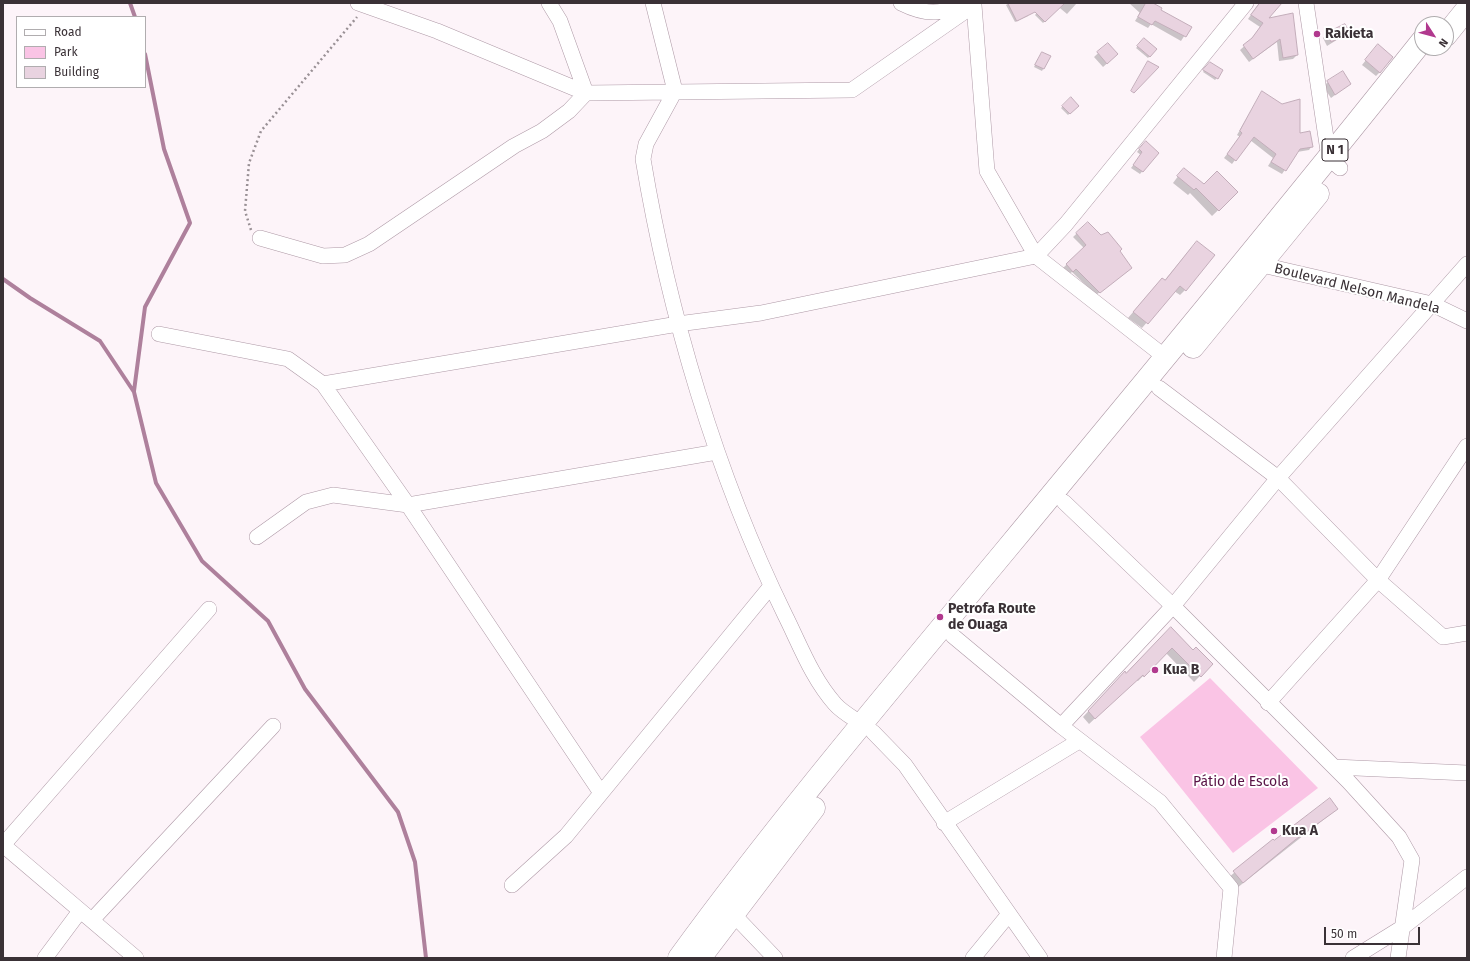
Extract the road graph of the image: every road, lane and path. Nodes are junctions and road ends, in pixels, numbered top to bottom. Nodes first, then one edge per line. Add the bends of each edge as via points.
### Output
1 (549, 3) edge
2 (653, 3) edge
3 (901, 3) edge
4 (1246, 3) edge
5 (1306, 3) edge
6 (1452, 3) edge
7 (362, 4) edge
8 (977, 4) edge
9 (1467, 9) edge
10 (1442, 16) edge
11 (1454, 25) edge
12 (1414, 52) edge
13 (1429, 56) edge
14 (675, 91) junction
15 (586, 94) junction
16 (1334, 163) junction
17 (260, 238) joint
18 (1036, 256) junction
19 (1254, 262) junction
20 (1467, 264) edge
21 (1432, 304) junction
22 (1467, 321) edge
23 (678, 324) junction
24 (159, 334) dead end
25 (1165, 357) junction
26 (322, 384) junction
27 (1159, 388) junction
28 (1465, 450) edge
29 (717, 452) junction
30 (1278, 478) junction
31 (1064, 502) junction
32 (408, 505) junction
33 (256, 538) dead end
34 (1378, 580) junction
35 (771, 586) junction
36 (1173, 606) junction
37 (208, 609) dead end
38 (1467, 633) edge
39 (953, 636) junction
40 (920, 665) junction
41 (1268, 703) junction
42 (273, 726) dead end
43 (1061, 726) junction
44 (867, 728) junction
45 (1079, 741) junction
46 (1334, 767) junction
47 (1467, 772) edge
48 (601, 793) junction
49 (944, 823) junction
50 (3, 845) edge
51 (1467, 877) edge
52 (512, 885) dead end
53 (80, 911) junction
54 (733, 914) junction
55 (1009, 914) junction
56 (92, 920) junction
57 (1403, 927) junction
58 (45, 958) edge
59 (136, 958) edge
60 (679, 958) edge
61 (700, 958) edge
62 (776, 958) edge
63 (973, 958) edge
64 (1040, 958) edge
65 (1224, 958) edge
66 (1353, 958) edge
67 (1398, 958) edge

1 - 15 street via 560,21
2 - 14 street
3 - 8 street via 913,9 938,13
4 - 18 street via 1066,224
5 - 16 street
6 - 10 highway
7 - 15 street via 437,31
7 - 17 path via 261,131 249,163 245,212 250,229
8 - 14 street via 852,90
8 - 18 street via 987,171
9 - 11 highway
12 - 16 highway, N 1
13 - 16 highway, N 1
14 - 15 street
14 - 23 street via 646,144 643,160
15 - 17 street via 569,111 542,131 514,146 369,244 345,255 323,256
16 - 19 highway, N 1
18 - 23 street via 761,313
18 - 25 street
19 - 21 street, Boulevard Nelson Mandela
19 - 25 highway, N 1
19 - 27 highway, N 1
20 - 21 street
21 - 22 street, Boulevard Nelson Mandela
21 - 30 street
23 - 26 street
23 - 29 street
24 - 26 street via 288,359
25 - 40 highway, N 1
26 - 32 street
27 - 30 street
27 - 31 highway, N 1
28 - 34 street
29 - 32 street
29 - 35 street
30 - 34 street
30 - 36 street
31 - 36 street
31 - 39 highway, N 1
32 - 33 street via 333,496 306,502
32 - 48 street
34 - 38 street via 1443,637
34 - 41 street
35 - 44 street via 819,684 836,705
35 - 48 street
36 - 41 street
36 - 43 street
37 - 50 street
39 - 40 highway, N 1
39 - 43 street
40 - 44 highway, N 1
41 - 46 street
42 - 56 street
43 - 45 street
44 - 49 street via 905,765
44 - 54 highway, N 1
44 - 60 highway, N 1 via 714,910
45 - 49 street
45 - 65 street via 1160,802 1231,888
46 - 47 street
46 - 57 street via 1399,838 1412,860
48 - 52 street via 566,836
49 - 55 street
50 - 53 street
51 - 57 street
53 - 56 street
53 - 58 street
54 - 61 highway, N 1
54 - 62 street
55 - 63 street
55 - 64 street
56 - 59 street
57 - 66 street
57 - 67 street

